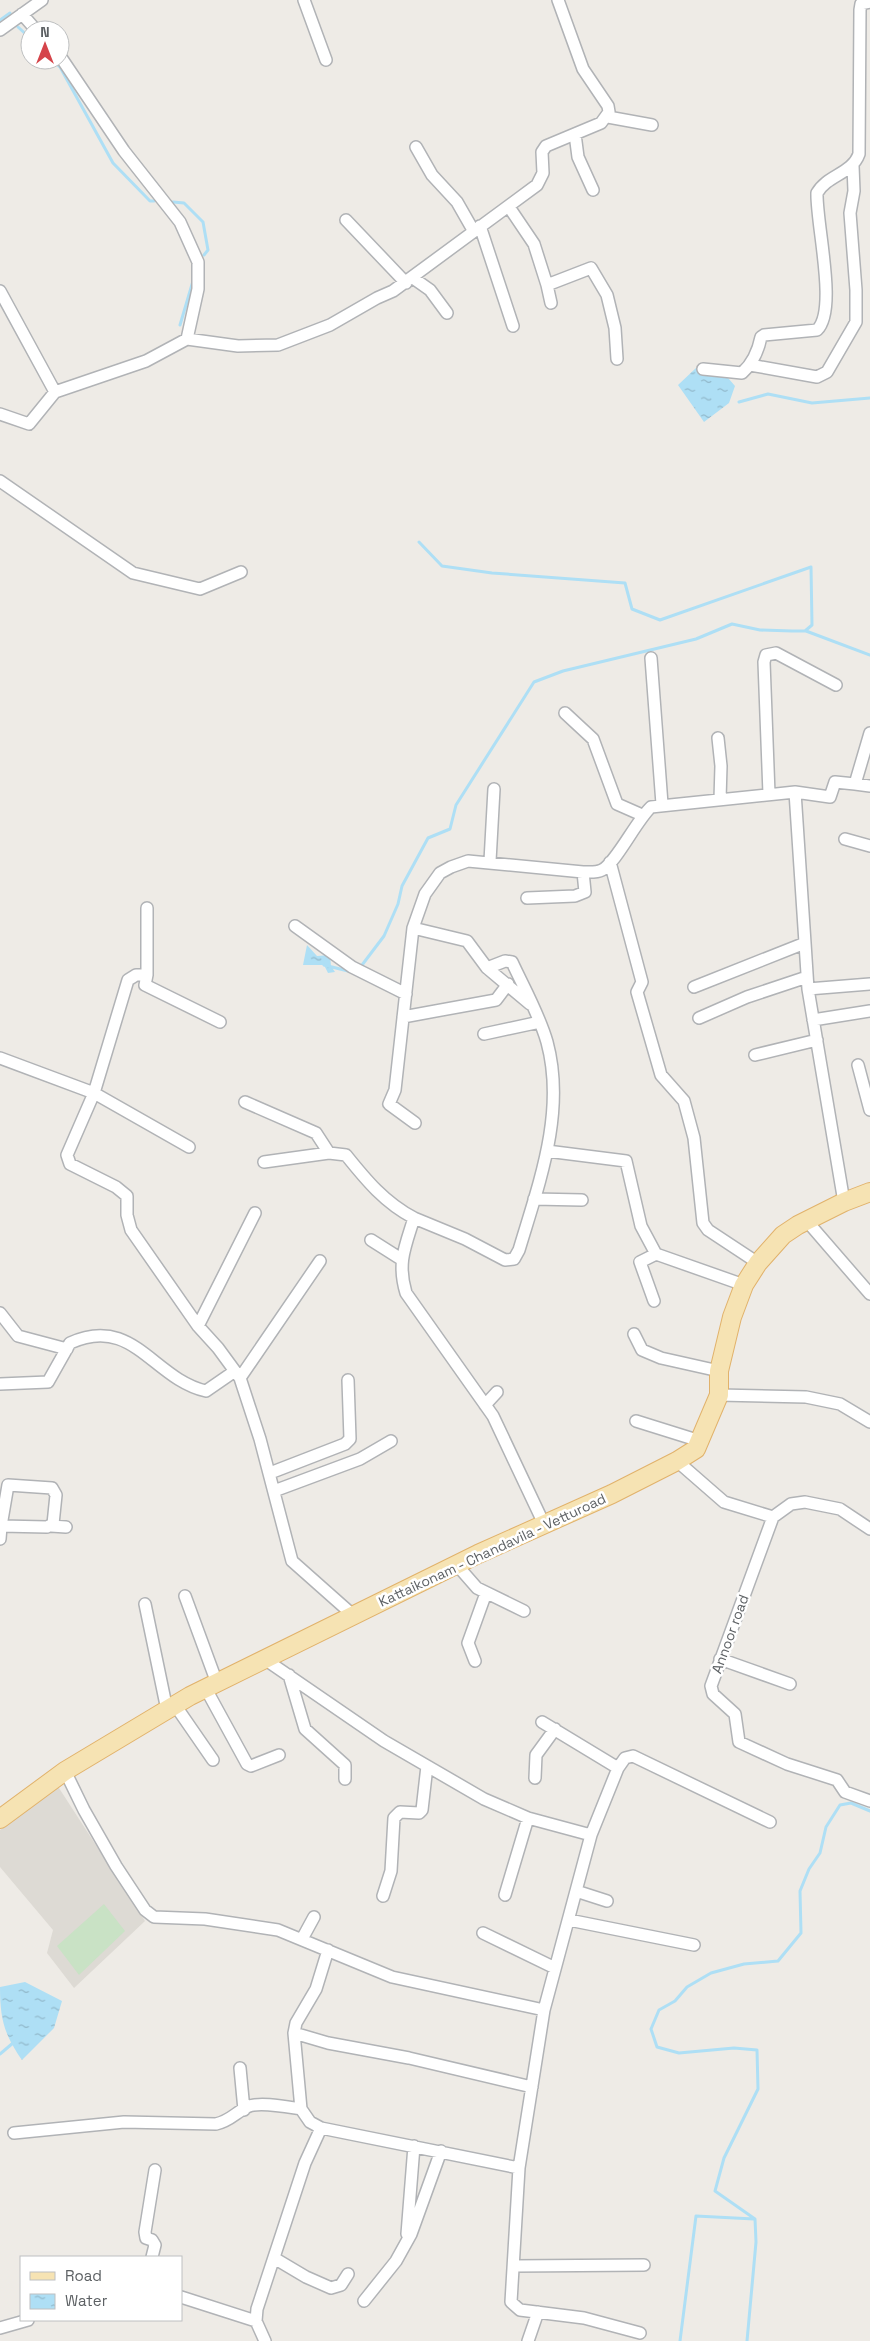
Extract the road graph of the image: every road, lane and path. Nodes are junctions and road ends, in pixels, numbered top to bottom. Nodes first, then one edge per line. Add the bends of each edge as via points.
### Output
1 (42, 0) edge
2 (304, 0) edge
3 (558, 0) edge
4 (870, 2) edge
5 (22, 14) junction
6 (27, 20) edge
7 (0, 30) edge
8 (326, 60) dead end
9 (69, 70) edge
10 (608, 117) junction
11 (652, 125) dead end
12 (575, 134) junction
13 (416, 148) dead end
14 (853, 166) junction
15 (593, 190) dead end
16 (510, 207) junction
17 (346, 220) dead end
18 (476, 228) junction
19 (409, 281) junction
20 (547, 285) junction
21 (0, 291) edge
22 (551, 304) dead end
23 (447, 313) dead end
24 (513, 326) dead end
25 (187, 339) junction
26 (617, 359) dead end
27 (750, 366) junction
28 (703, 369) dead end
29 (55, 392) junction
30 (0, 414) edge
31 (0, 481) edge
32 (241, 572) dead end
33 (651, 658) dead end
34 (836, 685) dead end
35 (565, 713) dead end
36 (870, 733) edge
37 (718, 738) dead end
38 (855, 784) junction
39 (870, 786) edge
40 (494, 789) dead end
41 (795, 792) junction
42 (769, 794) junction
43 (720, 799) junction
44 (662, 804) junction
45 (642, 815) junction
46 (845, 839) dead end
47 (870, 846) edge
48 (490, 861) junction
49 (610, 862) junction
50 (583, 872) junction
51 (527, 898) dead end
52 (147, 908) dead end
53 (296, 926) dead end
54 (413, 928) junction
55 (805, 943) junction
56 (487, 968) junction
57 (147, 975) junction
58 (807, 976) junction
59 (508, 984) junction
60 (870, 984) edge
61 (694, 987) dead end
62 (808, 989) junction
63 (406, 994) junction
64 (534, 1007) junction
65 (870, 1011) edge
66 (403, 1017) junction
67 (698, 1018) dead end
68 (814, 1020) junction
69 (220, 1022) dead end
70 (540, 1022) junction
71 (484, 1034) dead end
72 (817, 1040) junction
73 (755, 1055) dead end
74 (0, 1058) edge
75 (858, 1065) dead end
76 (94, 1093) junction
77 (245, 1102) dead end
78 (870, 1110) edge
79 (415, 1122) dead end
80 (189, 1147) dead end
81 (547, 1152) junction
82 (329, 1153) junction
83 (264, 1162) dead end
84 (870, 1192) edge
85 (534, 1199) junction
86 (582, 1200) dead end
87 (844, 1202) junction
88 (254, 1213) dead end
89 (414, 1218) junction
90 (806, 1220) junction
91 (371, 1240) dead end
92 (656, 1254) junction
93 (401, 1259) junction
94 (320, 1261) dead end
95 (758, 1263) junction
96 (744, 1285) junction
97 (870, 1294) edge
98 (654, 1301) dead end
99 (0, 1313) edge
100 (198, 1326) junction
101 (634, 1334) dead end
102 (66, 1349) junction
103 (719, 1371) junction
104 (238, 1374) junction
105 (348, 1380) dead end
106 (0, 1384) edge
107 (497, 1392) dead end
108 (719, 1395) junction
109 (485, 1405) junction
110 (636, 1421) dead end
111 (870, 1422) edge
112 (700, 1441) junction
113 (391, 1442) dead end
114 (677, 1462) junction
115 (270, 1473) junction
116 (274, 1491) junction
117 (773, 1517) junction
118 (544, 1524) junction
119 (1, 1526) edge
120 (51, 1526) junction
121 (66, 1527) dead end
122 (870, 1529) edge
123 (0, 1539) edge
124 (456, 1564) junction
125 (486, 1593) junction
126 (185, 1596) dead end
127 (145, 1604) dead end
128 (524, 1611) dead end
129 (354, 1616) junction
130 (263, 1658) junction
131 (720, 1659) junction
132 (475, 1661) dead end
133 (289, 1675) junction
134 (790, 1684) dead end
135 (211, 1686) junction
136 (171, 1708) junction
137 (542, 1722) dead end
138 (555, 1729) junction
139 (279, 1755) dead end
140 (213, 1760) dead end
141 (427, 1766) junction
142 (618, 1768) junction
143 (65, 1772) junction
144 (535, 1778) dead end
145 (345, 1779) dead end
146 (870, 1800) edge
147 (1, 1814) edge
148 (528, 1818) junction
149 (770, 1822) dead end
150 (591, 1836) junction
151 (576, 1891) junction
152 (505, 1895) dead end
153 (384, 1896) dead end
154 (607, 1901) dead end
155 (314, 1917) dead end
156 (569, 1920) junction
157 (482, 1933) dead end
158 (302, 1939) junction
159 (694, 1945) dead end
160 (328, 1950) junction
161 (555, 1968) junction
162 (544, 2010) junction
163 (294, 2033) junction
164 (240, 2068) dead end
165 (532, 2087) junction
166 (301, 2109) junction
167 (244, 2110) junction
168 (321, 2128) junction
169 (14, 2134) dead end
170 (414, 2146) junction
171 (441, 2151) junction
172 (519, 2168) junction
173 (155, 2170) dead end
174 (406, 2243) junction
175 (152, 2256) edge
176 (274, 2258) junction
177 (644, 2265) dead end
178 (514, 2266) junction
179 (348, 2274) dead end
180 (182, 2297) edge
181 (364, 2301) dead end
182 (538, 2312) junction
183 (24, 2321) edge
184 (256, 2321) junction
185 (0, 2328) edge
186 (640, 2333) dead end
187 (265, 2341) edge
188 (528, 2341) edge

1 - 5 street
2 - 8 street
3 - 10 street via 583,69 608,106
4 - 14 street via 860,4 859,154
5 - 6 street
5 - 7 street
9 - 25 street via 124,151 180,222 198,262 198,289
10 - 11 street
10 - 12 street
12 - 15 street via 578,157
12 - 16 street via 546,146 542,152 542,178
13 - 18 street via 432,175
14 - 27 street via 821,186 817,194 826,292 821,326 817,330 764,335
14 - 27 street via 854,191 850,213 856,322 827,372 817,377
16 - 18 street
16 - 20 street via 534,244
17 - 19 street
18 - 19 street
18 - 24 street
19 - 23 street via 430,290
19 - 25 street via 330,325 278,345 238,346
20 - 22 street
20 - 26 street via 591,268 607,295 615,328
21 - 29 street
25 - 29 street via 146,361
27 - 28 street via 742,373
29 - 30 street via 29,424
31 - 32 street via 133,573 200,589
33 - 44 street
34 - 42 street via 776,653 766,655
35 - 45 street via 593,739 617,804
36 - 38 street
37 - 43 street
38 - 39 street
38 - 41 street via 835,782 830,797
40 - 48 street
41 - 42 street
41 - 55 street
42 - 43 street
43 - 44 street
44 - 45 street via 651,807
45 - 49 street
46 - 47 street
48 - 50 street
48 - 54 street via 468,861 440,873 425,894
49 - 50 street via 605,869
49 - 95 street via 642,982 638,992 661,1075 684,1101 694,1138 703,1223 708,1230
50 - 51 street via 584,892 575,896
52 - 57 street
53 - 63 street via 352,967
54 - 56 street via 467,941
54 - 63 street
55 - 58 street
55 - 61 street
56 - 59 street
56 - 64 street via 505,961 512,962
57 - 69 street via 145,985
57 - 76 street via 136,975 128,980
58 - 62 street
58 - 67 street
59 - 64 street
59 - 66 street via 496,1000
60 - 62 street
62 - 68 street
63 - 66 street
64 - 70 street
65 - 68 street
66 - 79 street via 394,1090 389,1104
68 - 72 street
70 - 71 street
70 - 81 street via 547,1043 555,1098
72 - 73 street
72 - 87 street
74 - 76 street
75 - 78 street
76 - 80 street
76 - 100 street via 67,1155 70,1164 127,1196 131,1230
77 - 82 street via 316,1133
81 - 85 street
81 - 92 street via 626,1161 641,1226
82 - 83 street
82 - 89 street via 346,1155 378,1194
84 - 87 main road, Kattaikonam - Chandavila - Vetturoad
85 - 86 street
85 - 89 street via 519,1250 514,1258 505,1260
87 - 90 main road, Kattaikonam - Chandavila - Vetturoad
88 - 100 street
89 - 93 street
90 - 95 main road, Kattaikonam - Chandavila - Vetturoad via 783,1235
90 - 97 street
91 - 93 street
92 - 96 street
92 - 98 street via 640,1262
93 - 109 street via 406,1293
94 - 104 street
95 - 96 main road, Kattaikonam - Chandavila - Vetturoad
96 - 103 main road, Kattaikonam - Chandavila - Vetturoad via 732,1317
99 - 102 street via 18,1336
100 - 104 street
101 - 103 street via 642,1350 661,1358
102 - 104 street via 70,1343 89,1336 123,1339 192,1388 206,1391
102 - 106 street via 48,1382
103 - 108 main road, Kattaikonam - Chandavila - Vetturoad
104 - 115 street
105 - 115 street via 350,1439 345,1444
107 - 109 street
108 - 111 street via 806,1397 840,1404
108 - 112 main road, Kattaikonam - Chandavila - Vetturoad
109 - 118 street
110 - 112 street
112 - 114 main road, Kattaikonam - Chandavila - Vetturoad via 696,1449
113 - 116 street via 360,1459
114 - 117 street via 724,1502
114 - 118 main road, Kattaikonam - Chandavila - Vetturoad
115 - 116 street
116 - 129 street via 292,1562
117 - 122 street via 791,1504 805,1502 840,1509
117 - 131 street, Annoor road
118 - 124 main road, Kattaikonam - Chandavila - Vetturoad
119 - 120 street
119 - 120 street via 8,1485 22,1484 52,1488 56,1496
119 - 123 street
120 - 121 street
124 - 125 street via 477,1588
124 - 129 main road, Kattaikonam - Chandavila - Vetturoad
125 - 128 street
125 - 132 street via 468,1642
126 - 135 street
127 - 136 street
129 - 130 main road, Kattaikonam - Chandavila - Vetturoad
130 - 133 street
130 - 135 main road, Kattaikonam - Chandavila - Vetturoad
131 - 134 street
131 - 146 street, Annoor road via 711,1686 713,1694 735,1714 739,1742 787,1764 837,1780 845,1792
133 - 141 street via 384,1741
133 - 145 street via 305,1729 345,1765
135 - 136 main road, Kattaikonam - Chandavila - Vetturoad
135 - 139 street via 246,1764 251,1766
136 - 140 street
136 - 143 main road, Kattaikonam - Chandavila - Vetturoad
137 - 138 street
138 - 142 street
138 - 144 street via 536,1755
141 - 148 street via 484,1799
141 - 153 street via 422,1810 419,1813 400,1812 394,1818 391,1871
142 - 149 street via 625,1758 633,1756
142 - 150 street
143 - 147 main road, Kattaikonam - Chandavila - Vetturoad
143 - 158 street via 116,1866 144,1910 154,1918 204,1919 278,1930
148 - 150 street
148 - 152 street
150 - 151 street
151 - 154 street
151 - 156 street
155 - 158 street
156 - 159 street
156 - 161 street
157 - 161 street
158 - 160 street
160 - 162 street via 392,1977
160 - 163 street via 316,1989 300,2013
161 - 162 street
162 - 165 street
163 - 165 street
163 - 166 street
164 - 167 street
165 - 172 street
166 - 167 street via 256,2104
166 - 168 street via 310,2122
167 - 169 street via 226,2122 216,2124 124,2122
168 - 170 street
168 - 176 street via 305,2163
170 - 171 street
170 - 174 street
171 - 172 street
171 - 174 street
172 - 178 street
173 - 175 street via 146,2232 146,2238 155,2244
174 - 181 street
176 - 179 street via 331,2288 341,2285
176 - 184 street via 257,2308
177 - 178 street
178 - 182 street via 511,2302 520,2310
180 - 184 street
182 - 186 street via 584,2318
182 - 188 street
183 - 185 street
184 - 187 street

